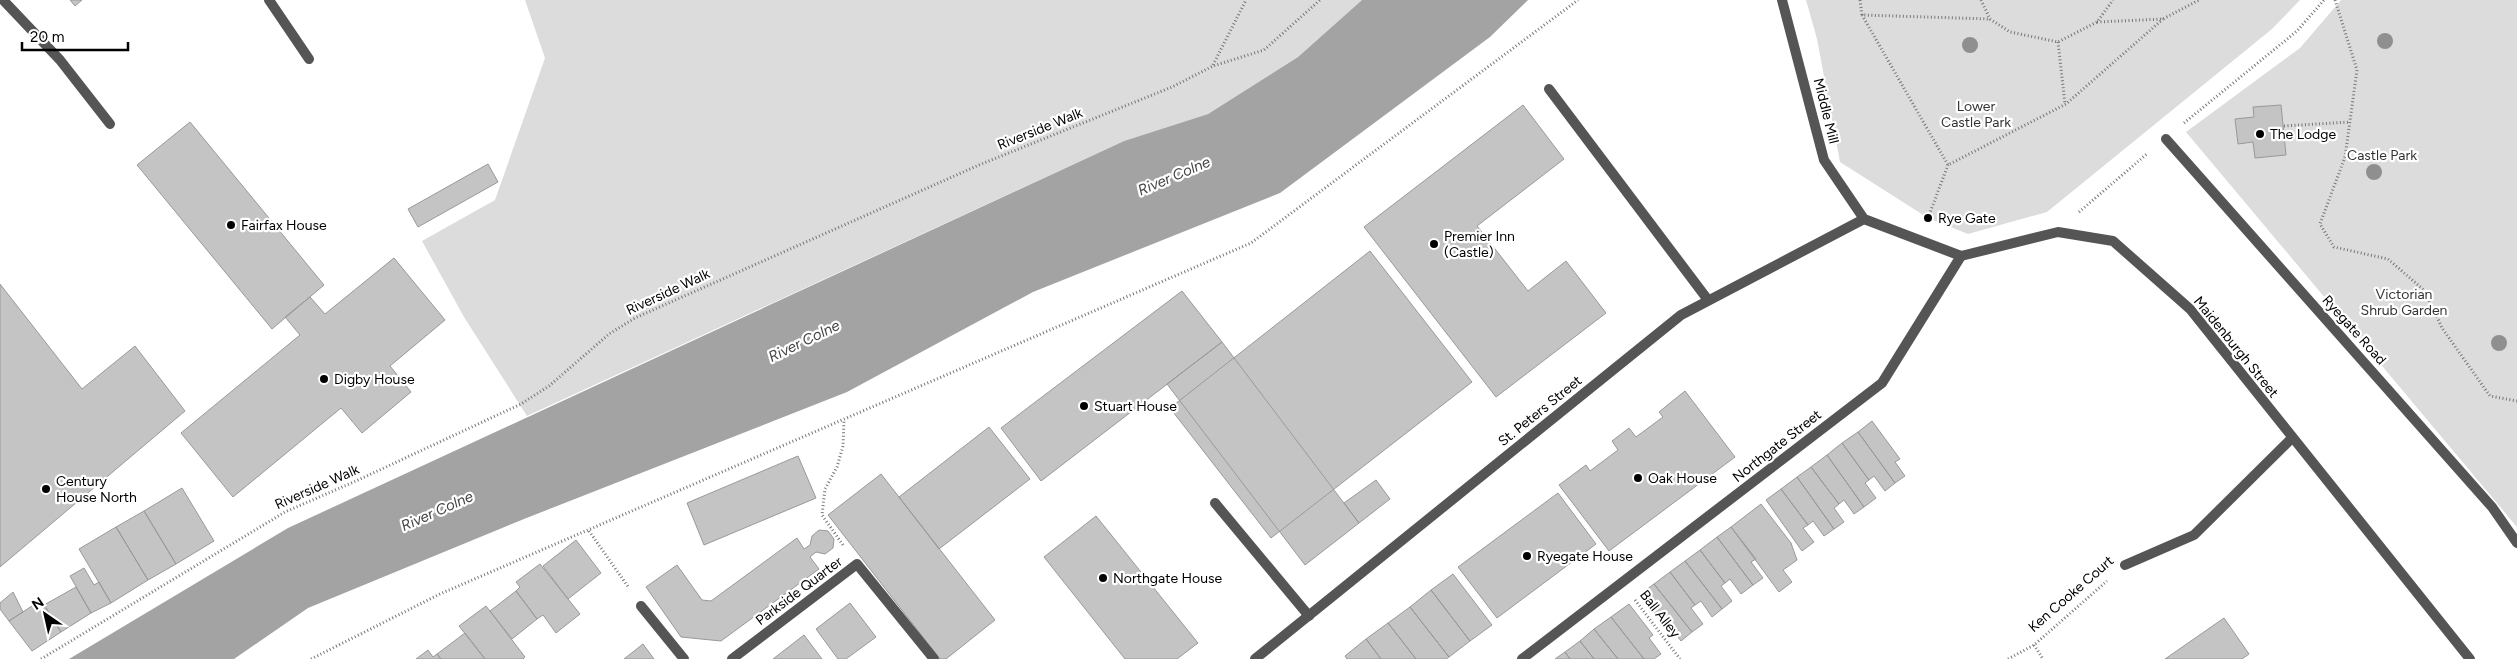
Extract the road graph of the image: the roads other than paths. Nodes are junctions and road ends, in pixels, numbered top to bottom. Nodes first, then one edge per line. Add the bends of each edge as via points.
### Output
1 (3, 0) edge
2 (268, 0) edge
3 (1782, 0) edge
4 (308, 59) dead end
5 (1548, 89) dead end
6 (110, 124) dead end
7 (2166, 138) road end
8 (1864, 220) junction
9 (1961, 256) junction
10 (1708, 300) junction
11 (2292, 439) junction
12 (1215, 503) dead end
13 (2517, 543) edge
14 (2125, 565) road end
15 (642, 606) road end
16 (1309, 616) junction
17 (684, 659) edge
18 (732, 659) edge
19 (934, 659) edge
20 (1255, 659) edge
21 (1522, 659) edge
22 (2470, 659) edge

1 - 6 street via 60,60
2 - 4 street
3 - 8 street, Middle Mill via 1824,160
5 - 10 street
7 - 13 street, Ryegate Road via 2492,507
8 - 9 street
8 - 10 street, St. Peters Street
9 - 11 street, Maidenburgh Street via 2058,232 2113,240 2190,309
9 - 21 street, Northgate Street via 1882,383
10 - 16 street, St. Peters Street via 1681,314
11 - 14 street, Ken Cooke Court via 2194,535
11 - 22 street, Maidenburgh Street
12 - 16 street
15 - 17 street
16 - 20 street, St. Peters Street
18 - 19 street, Parkside Quarter via 857,564

